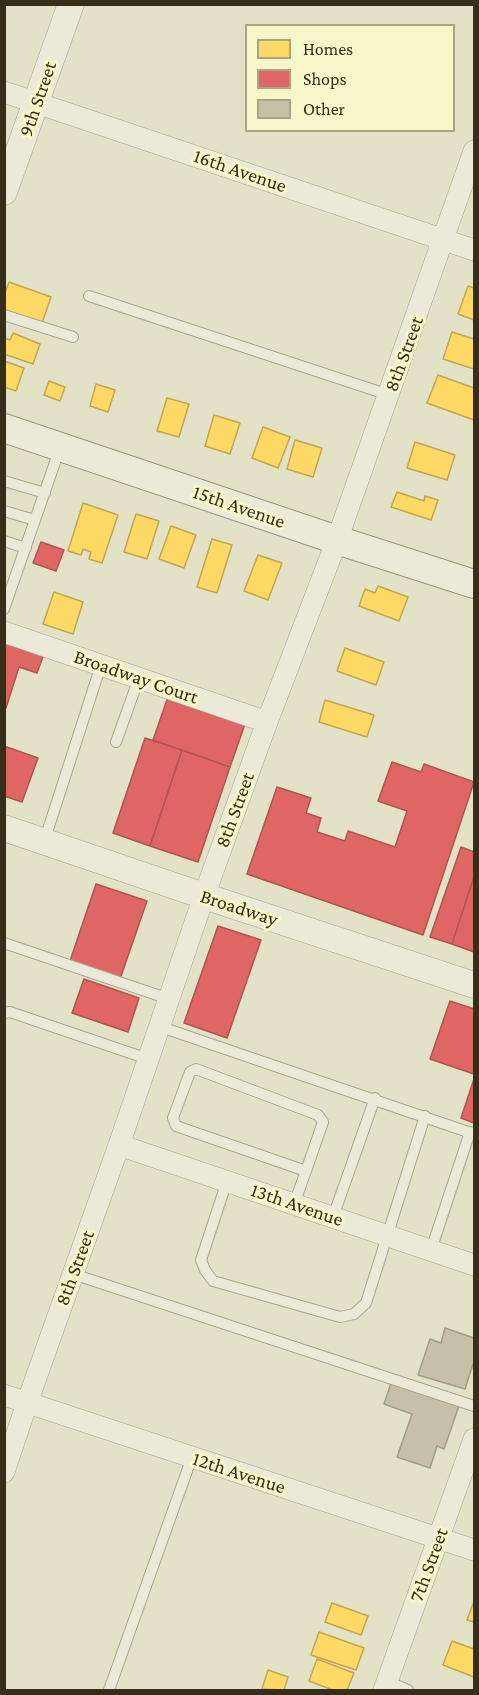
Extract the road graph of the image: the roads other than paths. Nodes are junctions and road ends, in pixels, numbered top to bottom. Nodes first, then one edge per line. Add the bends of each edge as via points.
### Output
1 (71, 4) edge
2 (4, 92) edge
3 (38, 102) junction
4 (474, 151) edge
5 (4, 192) edge
6 (444, 240) junction
7 (474, 250) edge
8 (89, 296) dead end
9 (4, 315) edge
10 (73, 337) dead end
11 (389, 395) junction
12 (4, 428) edge
13 (61, 447) junction
14 (4, 481) edge
15 (45, 493) junction
16 (4, 511) edge
17 (35, 520) junction
18 (4, 540) edge
19 (337, 540) junction
20 (26, 548) junction
21 (474, 584) edge
22 (8, 589) edge
23 (4, 609) edge
24 (4, 632) edge
25 (101, 665) junction
26 (139, 678) junction
27 (267, 722) junction
28 (116, 742) dead end
29 (4, 828) edge
30 (44, 842) junction
31 (204, 896) junction
32 (4, 944) edge
33 (474, 985) edge
34 (169, 999) junction
35 (4, 1013) edge
36 (158, 1026) junction
37 (148, 1059) junction
38 (375, 1098) junction
39 (425, 1116) junction
40 (472, 1133) edge
41 (119, 1145) junction
42 (306, 1171) junction
43 (227, 1181) junction
44 (294, 1204) junction
45 (333, 1217) junction
46 (387, 1235) junction
47 (431, 1250) junction
48 (474, 1264) edge
49 (73, 1274) junction
50 (4, 1395) edge
51 (27, 1403) junction
52 (474, 1406) edge
53 (474, 1439) edge
54 (192, 1457) junction
55 (4, 1472) edge
56 (438, 1539) junction
57 (474, 1550) edge
58 (385, 1686) edge
59 (109, 1690) edge
60 (408, 1690) edge

1 - 3 street, 9th Street
2 - 3 street, 16th Avenue
3 - 5 street, 9th Street
3 - 6 street, 16th Avenue
4 - 6 street, 8th Street
6 - 7 street, 16th Avenue
6 - 11 street, 8th Street
8 - 11 lane
9 - 10 lane
11 - 19 street, 8th Street
12 - 13 main road, 15th Avenue
13 - 15 lane
13 - 19 main road, 15th Avenue
14 - 15 lane
15 - 17 lane
16 - 17 lane
17 - 20 lane
18 - 20 lane
19 - 21 main road, 15th Avenue
19 - 27 street, 8th Street
20 - 22 lane
22 - 23 lane
24 - 25 street, Broadway Court
25 - 26 street, Broadway Court
25 - 30 lane
26 - 27 street, Broadway Court
26 - 28 lane
27 - 31 street, 8th Street
29 - 30 street, Broadway
30 - 31 street, Broadway
31 - 33 street, Broadway
31 - 34 street, 8th Street
32 - 34 lane
34 - 36 street, 8th Street
35 - 37 lane
36 - 37 street, 8th Street
36 - 38 lane
37 - 41 street, 8th Street
38 - 39 lane
38 - 45 lane
39 - 40 lane
39 - 46 lane
40 - 47 lane
41 - 43 street, 13th Avenue
41 - 49 street, 8th Street
42 - 42 lane via 323,1122 318,1115 196,1069 190,1072 173,1118 176,1126
42 - 44 lane
43 - 44 street, 13th Avenue
43 - 46 lane via 201,1260 213,1281 340,1317 354,1314 366,1303
44 - 45 street, 13th Avenue
45 - 46 street, 13th Avenue
46 - 47 street, 13th Avenue
47 - 48 street, 13th Avenue
49 - 51 street, 8th Street
49 - 52 lane
50 - 51 street, 12th Avenue
51 - 54 street, 12th Avenue
51 - 55 street, 8th Street
53 - 56 street, 7th Street
54 - 56 street, 12th Avenue
54 - 59 lane
56 - 57 street, 12th Avenue
56 - 58 street, 7th Street
58 - 60 lane

